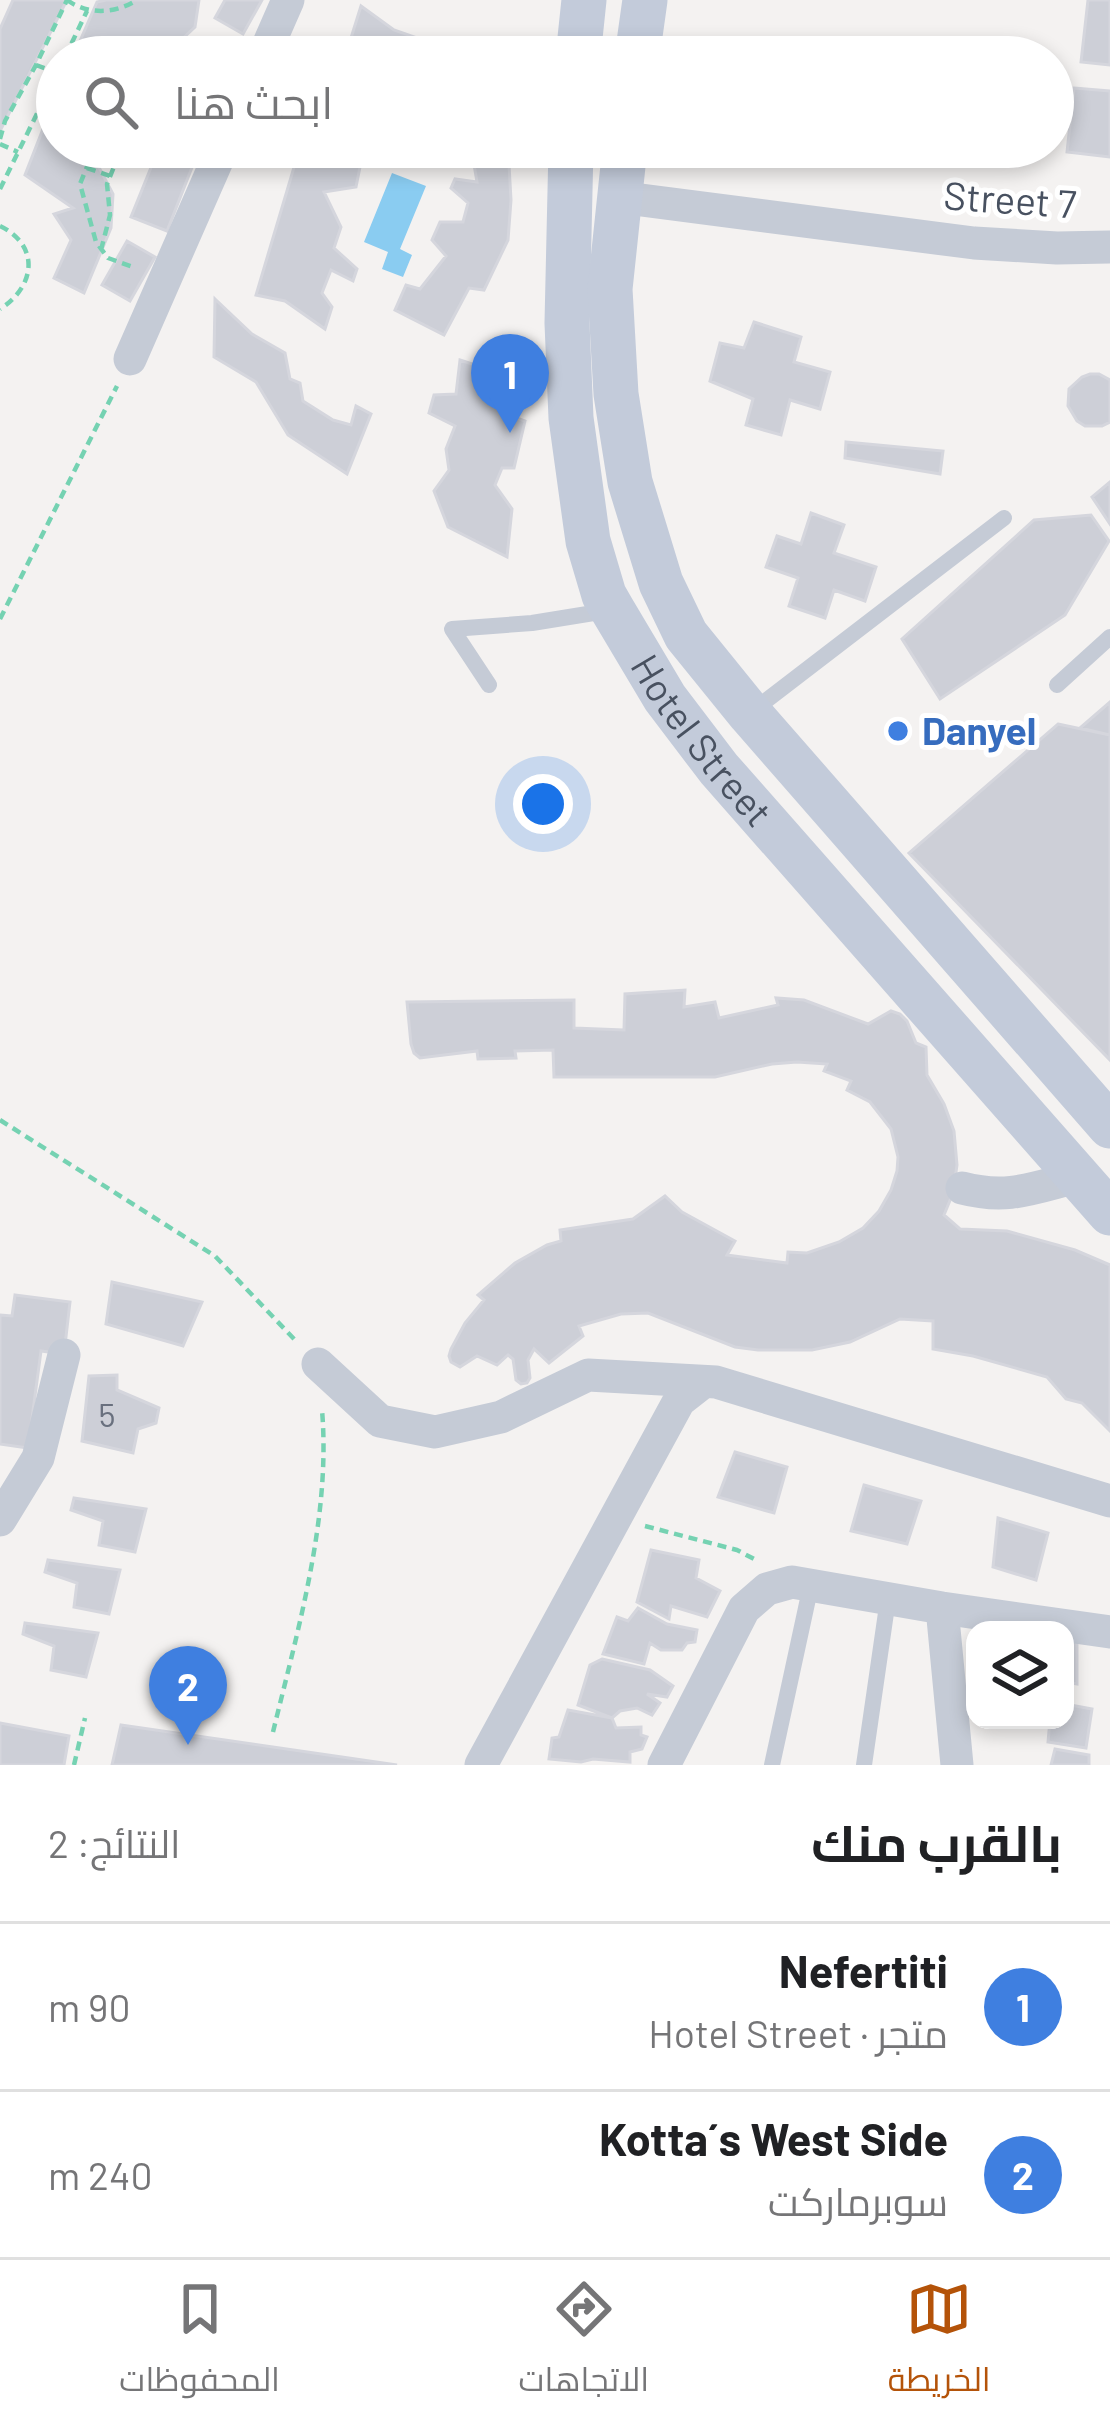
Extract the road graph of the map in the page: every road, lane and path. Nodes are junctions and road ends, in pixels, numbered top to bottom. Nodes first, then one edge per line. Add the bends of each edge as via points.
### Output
1 (67, 0) edge
2 (137, 0) edge
3 (288, 0) edge
4 (584, 0) edge
5 (645, 0) edge
6 (87, 11) junction
7 (50, 36) edge
8 (75, 36) edge
9 (272, 36) edge
10 (580, 36) edge
11 (640, 36) edge
12 (36, 65) edge
13 (36, 116) edge
14 (0, 142) edge
15 (18, 152) junction
16 (86, 168) edge
17 (89, 168) edge
18 (113, 168) edge
19 (214, 168) edge
20 (570, 168) edge
21 (622, 168) edge
22 (110, 176) junction
23 (0, 189) edge
24 (618, 197) junction
25 (0, 226) edge
26 (1110, 247) edge
27 (101, 250) junction
28 (164, 279) junction
29 (0, 309) edge
30 (130, 359) joint
31 (1004, 518) dead end
32 (612, 610) junction
33 (0, 620) edge
34 (1110, 637) edge
35 (489, 685) dead end
36 (1058, 685) dead end
37 (749, 714) junction
38 (0, 1120) edge
39 (1110, 1126) edge
40 (1077, 1177) junction
41 (962, 1188) dead end
42 (1110, 1214) edge
43 (64, 1355) dead end
44 (318, 1364) junction
45 (702, 1383) junction
46 (1110, 1501) edge
47 (616, 1518) junction
48 (0, 1520) edge
49 (795, 1584) junction
50 (888, 1599) junction
51 (942, 1608) junction
52 (1110, 1632) edge
53 (86, 1718) dead end
54 (273, 1732) dead end
55 (74, 1765) edge
56 (481, 1765) edge
57 (664, 1765) edge
58 (772, 1765) edge
59 (864, 1765) edge
60 (957, 1765) edge

1 - 6 path
1 - 7 path
2 - 6 path
3 - 9 street
4 - 10 street
5 - 11 street
6 - 8 path
12 - 14 path
13 - 15 path
14 - 15 path
15 - 23 path
16 - 27 path via 81,194
17 - 22 path
18 - 22 path
19 - 28 street
20 - 32 street, Hotel Street via 571,418 588,542
21 - 24 street, Hotel Street
22 - 27 path
24 - 26 street, Street 7 via 974,243
24 - 37 street, Hotel Street via 610,289 629,482 686,635
25 - 29 path via 20,238 29,265 26,285
27 - 28 path
28 - 30 street
30 - 33 path
31 - 37 lane
32 - 35 lane via 452,629
32 - 40 street, Hotel Street via 718,769
34 - 36 lane
37 - 39 street, Hotel Street
38 - 44 path via 214,1256
40 - 41 street via 1008,1195
40 - 42 street, Hotel Street
43 - 48 street via 38,1458
44 - 45 street via 380,1420 435,1432 501,1417 588,1375
44 - 54 path via 325,1448 309,1584
45 - 46 street
45 - 47 street via 679,1401
47 - 49 path via 736,1550
47 - 56 street
49 - 50 street
49 - 57 street via 767,1589 744,1609
49 - 58 lane
50 - 51 street
50 - 59 lane
51 - 52 street
51 - 60 street
53 - 55 path

